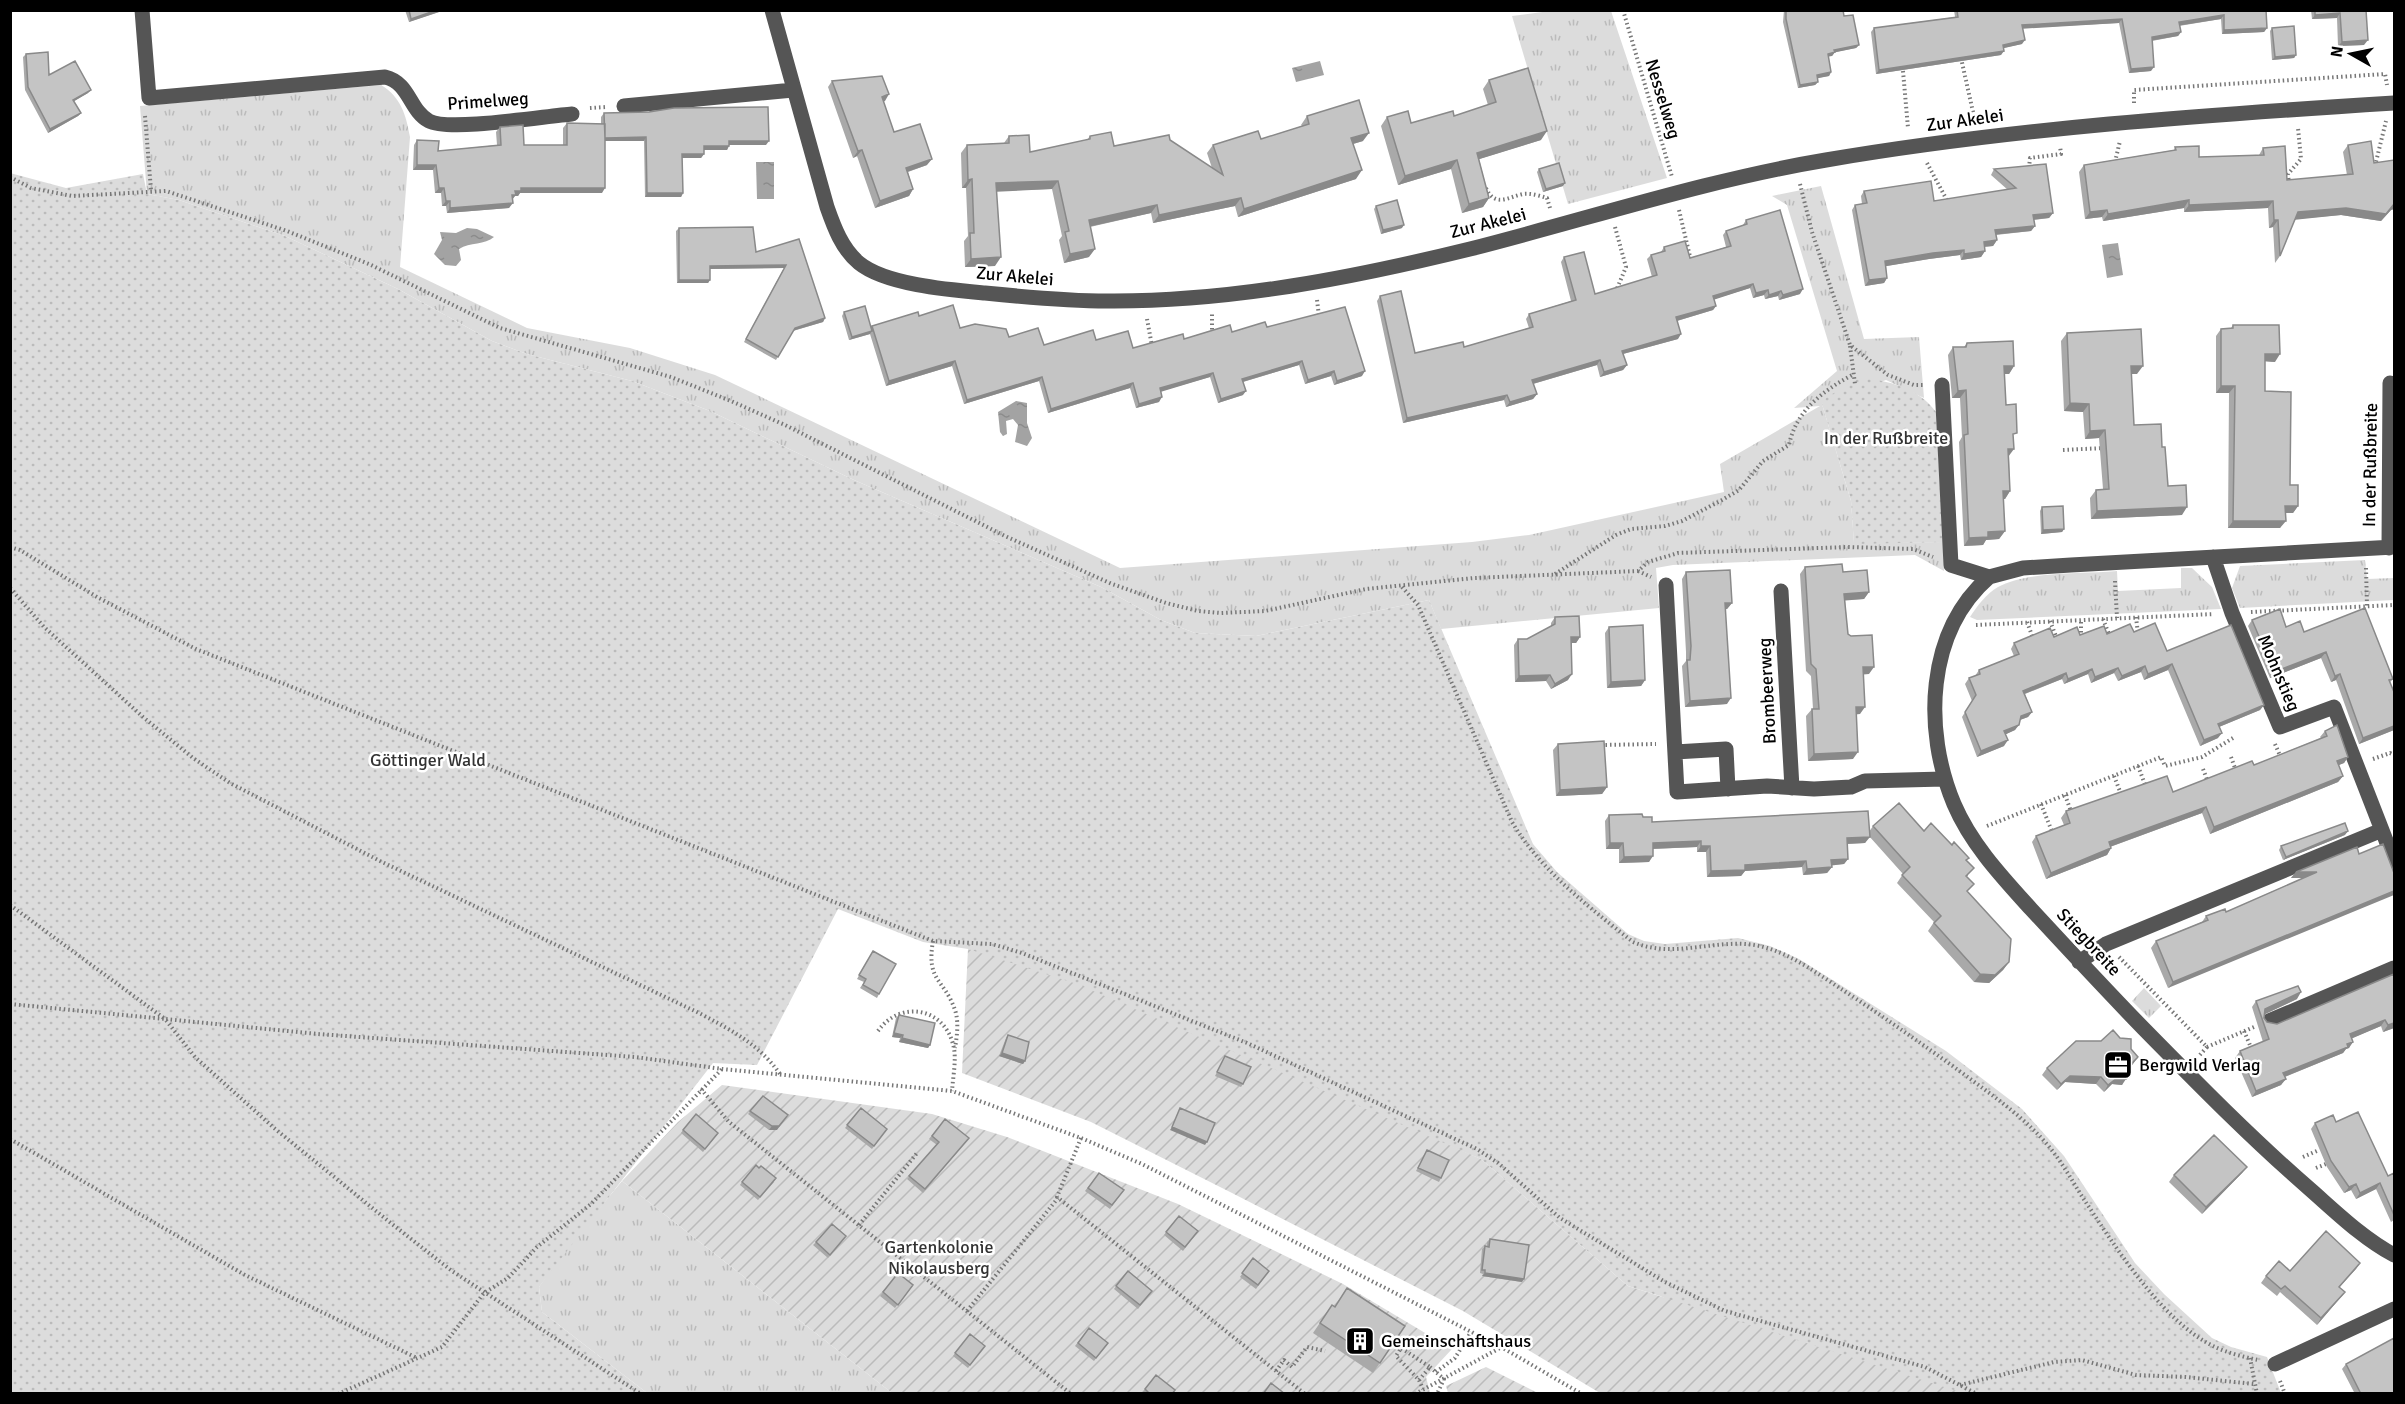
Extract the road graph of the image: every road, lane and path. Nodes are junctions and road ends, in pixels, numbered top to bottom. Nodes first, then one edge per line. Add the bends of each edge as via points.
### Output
1 (142, 10) edge
2 (772, 10) edge
3 (1623, 10) edge
4 (1960, 55) edge
5 (1903, 71) edge
6 (794, 90) junction
7 (149, 98) junction
8 (2393, 103) edge
9 (624, 106) joint
10 (2296, 109) junction
11 (572, 114) joint
12 (2134, 122) junction
13 (1979, 136) junction
14 (1917, 146) junction
15 (1794, 165) junction
16 (2374, 169) edge
17 (10, 177) edge
18 (1484, 180) edge
19 (2289, 186) edge
20 (151, 190) junction
21 (1677, 195) junction
22 (1949, 204) edge
23 (1611, 212) junction
24 (1555, 226) junction
25 (1692, 266) edge
26 (1613, 298) edge
27 (1147, 300) junction
28 (1850, 345) junction
29 (1152, 346) edge
30 (1854, 374) junction
31 (2390, 383) dead end
32 (1855, 384) dead end
33 (1942, 385) joint
34 (2109, 448) edge
35 (2063, 450) dead end
36 (10, 547) edge
37 (2391, 548) edge
38 (2365, 549) junction
39 (2213, 557) junction
40 (2115, 562) junction
41 (1951, 565) junction
42 (1554, 575) junction
43 (1989, 577) junction
44 (1666, 585) dead end
45 (1402, 587) junction
46 (10, 588) edge
47 (1781, 591) dead end
48 (2394, 605) edge
49 (2367, 606) junction
50 (2232, 613) junction
51 (2136, 617) junction
52 (2117, 618) junction
53 (2103, 619) junction
54 (2081, 620) junction
55 (2050, 621) junction
56 (2026, 622) junction
57 (1952, 626) junction
58 (2138, 634) edge
59 (2110, 637) edge
60 (2034, 639) edge
61 (2057, 639) edge
62 (2082, 639) edge
63 (2233, 738) dead end
64 (2274, 740) dead end
65 (1589, 746) edge
66 (1675, 750) junction
67 (2231, 758) dead end
68 (2281, 758) edge
69 (2138, 766) junction
70 (2203, 769) dead end
71 (2237, 771) edge
72 (2114, 776) junction
73 (1944, 779) junction
74 (2208, 783) edge
75 (1791, 788) junction
76 (2147, 788) edge
77 (1728, 789) junction
78 (2065, 795) junction
79 (2122, 796) edge
80 (2042, 804) junction
81 (2072, 813) edge
82 (2382, 830) junction
83 (1969, 833) junction
84 (2053, 834) edge
85 (2394, 861) edge
86 (10, 905) edge
87 (933, 940) junction
88 (2106, 944) junction
89 (2079, 962) junction
90 (2394, 968) edge
91 (10, 1004) edge
92 (165, 1019) junction
93 (2269, 1021) joint
94 (878, 1031) dead end
95 (2244, 1031) junction
96 (2207, 1047) junction
97 (2252, 1051) edge
98 (955, 1052) junction
99 (722, 1069) junction
100 (2185, 1071) junction
101 (781, 1074) junction
102 (701, 1089) junction
103 (952, 1091) junction
104 (1081, 1138) junction
105 (10, 1139) edge
106 (917, 1153) dead end
107 (1058, 1198) junction
108 (859, 1226) junction
109 (2394, 1255) edge
110 (484, 1293) junction
111 (2394, 1309) edge
112 (967, 1311) junction
113 (1471, 1332) junction
114 (1501, 1347) junction
115 (1325, 1351) dead end
116 (417, 1358) junction
117 (2250, 1358) junction
118 (2275, 1364) junction
119 (1430, 1367) junction
120 (1276, 1371) junction
121 (1436, 1372) junction
122 (1444, 1379) junction
123 (1419, 1380) junction
124 (2254, 1384) junction
125 (1960, 1385) junction
126 (1423, 1389) junction
127 (338, 1394) edge
128 (641, 1394) edge
129 (1071, 1394) edge
130 (1305, 1394) edge
131 (1415, 1394) edge
132 (1437, 1394) edge
133 (1582, 1394) edge
134 (1977, 1394) edge
135 (2257, 1394) edge
136 (2285, 1394) edge

1 - 7 street
2 - 6 street, Zur Akelei
3 - 21 path, Nesselweg
4 - 13 path
5 - 14 path
6 - 9 street
6 - 27 street, Zur Akelei via 836,232 860,265 879,275 971,292 1043,299
7 - 11 street, Primelweg via 385,77 399,83 417,111 437,124
7 - 20 path via 145,117
8 - 10 street, Zur Akelei
8 - 12 path via 2385,74 2134,90
8 - 16 path
9 - 11 path via 582,109
10 - 12 street, Zur Akelei
10 - 19 path via 2301,159 2288,174
12 - 13 street, Zur Akelei
13 - 14 street, Zur Akelei
14 - 15 street, Zur Akelei
14 - 22 path
15 - 21 street, Zur Akelei
15 - 28 path
17 - 20 path via 31,188 72,196
18 - 24 path via 1489,194 1499,200 1526,194 1547,198
20 - 45 path via 188,196 287,231 369,264 500,328 671,377 731,401 1005,536 1112,584 1166,603 1198,611 1240,613
21 - 23 street, Zur Akelei
21 - 25 path, Nesselweg via 1680,225
23 - 24 street, Zur Akelei
23 - 26 path via 1626,267
24 - 27 street, Zur Akelei via 1340,278 1237,293
27 - 29 path
28 - 30 path
28 - 33 path via 1888,375 1914,385
30 - 32 path
30 - 42 path via 1810,404 1792,431 1789,445 1763,461 1739,490 1682,521 1616,535
31 - 37 street, In der Rußbreite
33 - 41 street
34 - 35 path
36 - 87 path via 196,649
37 - 38 street, In der Rußbreite
38 - 39 street, In der Rußbreite
38 - 49 path
39 - 40 street, In der Rußbreite
39 - 50 street, Mohnstieg
40 - 43 street, In der Rußbreite via 2023,568
40 - 52 path
41 - 42 path via 1913,549 1848,547 1677,553 1648,562 1638,571
41 - 43 street
42 - 45 path via 1474,578
43 - 57 street, Stiegbreite via 1962,606
44 - 66 street
45 - 117 path via 1418,605 1512,822 1527,847 1553,874 1644,947 1736,942 1769,948 1804,965 1910,1033 2016,1112 2044,1141 2062,1162 2115,1245 2170,1312 2191,1332 2215,1346
46 - 101 path via 44,627 143,717 230,783 381,861 709,1018 746,1038
47 - 75 street, Brombeerweg
48 - 49 path
49 - 50 path
50 - 51 path
50 - 82 street, Mohnstieg via 2280,727 2334,707
51 - 52 path
51 - 58 path
52 - 53 path
53 - 54 path
53 - 59 path
54 - 55 path
54 - 62 path
55 - 56 path
55 - 61 path
56 - 57 path
56 - 60 path
57 - 73 street, Stiegbreite via 1942,650 1934,703
63 - 69 path via 2202,757 2165,766 2161,757
64 - 68 path
65 - 66 path via 1648,743
66 - 77 street via 1726,749
66 - 77 street via 1677,792
67 - 71 path
69 - 72 path
69 - 76 path
70 - 74 path
72 - 78 path
72 - 79 path
73 - 75 street
73 - 83 street, Stiegbreite
75 - 77 street
78 - 80 path
78 - 81 path
80 - 83 path
80 - 84 path
82 - 85 street, Mohnstieg
82 - 88 street
83 - 89 street, Stiegbreite
86 - 92 path
87 - 98 path via 930,966 957,1017
87 - 125 path via 992,944 1022,953 1247,1043 1477,1149 1560,1218 1665,1282 1725,1311 1924,1367
88 - 89 street
88 - 96 path
89 - 100 street, Stiegbreite
90 - 93 street
91 - 92 path
92 - 99 path via 635,1057
92 - 110 path via 195,1057 274,1128
93 - 95 path
94 - 98 path via 892,1016 919,1011 943,1027
95 - 96 path
95 - 97 path
96 - 100 path
98 - 103 path
99 - 101 path
99 - 102 path
100 - 109 street, Stiegbreite via 2270,1155 2353,1227
101 - 103 path
102 - 108 path via 729,1122
102 - 110 path via 591,1204 537,1247 508,1278
103 - 104 path
104 - 107 path
104 - 113 path via 1153,1169
105 - 116 path via 243,1274
106 - 108 path
107 - 112 path
107 - 120 path
108 - 112 path
110 - 116 path via 442,1347
110 - 128 path
111 - 118 street
112 - 129 path
113 - 114 path
113 - 121 path via 1455,1358
114 - 122 path
114 - 133 path
115 - 120 path via 1307,1347 1292,1367 1284,1360
116 - 127 path
117 - 118 path
117 - 124 path
118 - 136 path
119 - 121 path
119 - 123 path
119 - 123 path via 1401,1348 1396,1356
120 - 130 path
121 - 122 path
122 - 126 path
122 - 132 path
123 - 126 path
124 - 125 path via 2136,1375 2082,1360 2054,1362
124 - 135 path
125 - 134 path
126 - 131 path

